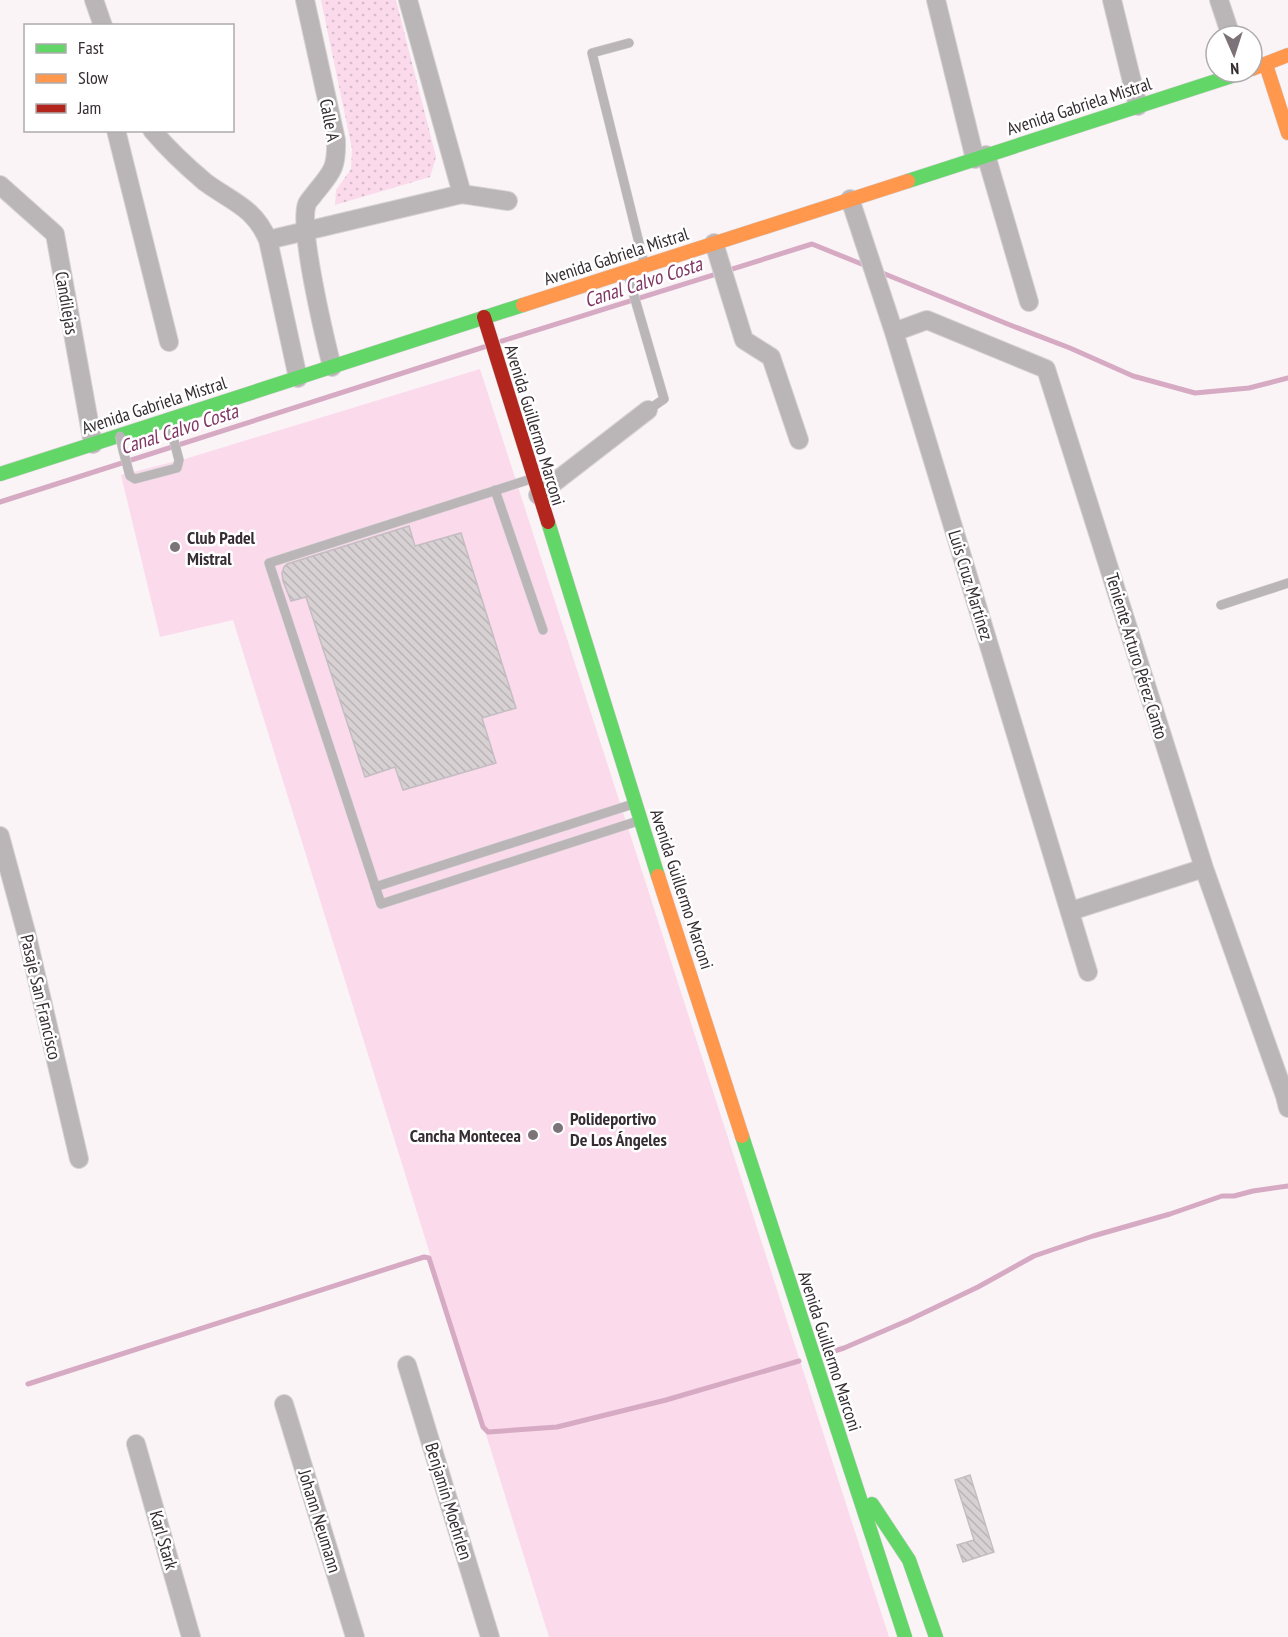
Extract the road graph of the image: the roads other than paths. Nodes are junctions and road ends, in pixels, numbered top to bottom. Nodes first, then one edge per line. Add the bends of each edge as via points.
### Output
1 (94, 0) edge
2 (305, 0) edge
3 (408, 0) edge
4 (936, 0) edge
5 (1112, 0) edge
6 (1219, 0) edge
7 (103, 24) edge
8 (1228, 24) edge
9 (629, 43) dead end
10 (1288, 55) edge
11 (1288, 64) edge
12 (1266, 65) junction
13 (1207, 84) edge
14 (1138, 106) junction
15 (116, 132) edge
16 (154, 132) edge
17 (1288, 133) edge
18 (980, 157) junction
19 (0, 185) edge
20 (462, 194) junction
21 (850, 199) junction
22 (508, 201) dead end
23 (306, 232) junction
24 (268, 240) junction
25 (714, 243) junction
26 (644, 266) junction
27 (629, 279) junction
28 (1029, 302) dead end
29 (484, 318) junction
30 (894, 332) junction
31 (169, 342) dead end
32 (332, 367) junction
33 (298, 378) junction
34 (648, 410) joint
35 (169, 420) junction
36 (120, 436) junction
37 (799, 440) dead end
38 (93, 444) junction
39 (0, 474) edge
40 (535, 487) junction
41 (495, 490) junction
42 (1288, 583) edge
43 (1221, 605) dead end
44 (543, 630) dead end
45 (635, 804) junction
46 (641, 820) junction
47 (0, 836) edge
48 (1204, 868) junction
49 (375, 887) junction
50 (1071, 911) junction
51 (1088, 972) dead end
52 (1287, 1100) edge
53 (80, 1159) dead end
54 (406, 1365) dead end
55 (284, 1404) dead end
56 (136, 1444) dead end
57 (850, 1470) junction
58 (191, 1637) edge
59 (355, 1637) edge
60 (490, 1637) edge
61 (905, 1637) edge
62 (936, 1637) edge

1 - 7 street
2 - 23 street, Calle A via 337,159 332,172 306,204
3 - 20 street
4 - 18 street
5 - 14 street
6 - 8 street
9 - 26 lane via 592,53
10 - 12 main road
11 - 12 main road
12 - 17 main road
13 - 14 main road, Avenida Gabriela Mistral
14 - 18 main road, Avenida Gabriela Mistral
15 - 31 street
16 - 24 street via 203,180 251,213
18 - 21 main road, Avenida Gabriela Mistral
18 - 28 street
19 - 38 street, Candilejas via 54,234
20 - 22 street
20 - 23 street
21 - 25 main road, Avenida Gabriela Mistral
21 - 30 street, Luis Cruz Martínez
23 - 24 street
23 - 32 street, Calle A
24 - 33 street
25 - 26 main road, Avenida Gabriela Mistral
25 - 37 street via 744,340 771,357
26 - 27 main road, Avenida Gabriela Mistral
27 - 29 main road, Avenida Gabriela Mistral
27 - 34 lane via 664,399
29 - 32 main road, Avenida Gabriela Mistral
29 - 40 main road, Avenida Guillermo Marconi
30 - 48 street, Teniente Arturo Pérez Canto via 927,320 1046,369
30 - 50 street, Luis Cruz Martínez
32 - 33 main road, Avenida Gabriela Mistral
33 - 35 main road, Avenida Gabriela Mistral
34 - 40 street
35 - 36 main road, Avenida Gabriela Mistral
35 - 36 lane, bridge via 177,468 135,479 130,476
36 - 38 main road, Avenida Gabriela Mistral
38 - 39 main road, Avenida Gabriela Mistral
40 - 41 lane
40 - 45 main road, Avenida Guillermo Marconi
41 - 44 lane
41 - 49 lane via 269,563
42 - 43 lane
45 - 46 main road, Avenida Guillermo Marconi
45 - 49 lane
46 - 49 lane via 381,904
46 - 57 main road, Avenida Guillermo Marconi
47 - 53 street, Pasaje San Francisco
48 - 50 street
48 - 52 street, Teniente Arturo Pérez Canto
50 - 51 street, Luis Cruz Martínez
54 - 60 street, Benjamín Moehrlen
55 - 59 street, Johann Neumann
56 - 58 street, Karl Stark
57 - 61 main road, Avenida Guillermo Marconi
57 - 62 main road, Avenida Guillermo Marconi via 909,1560

